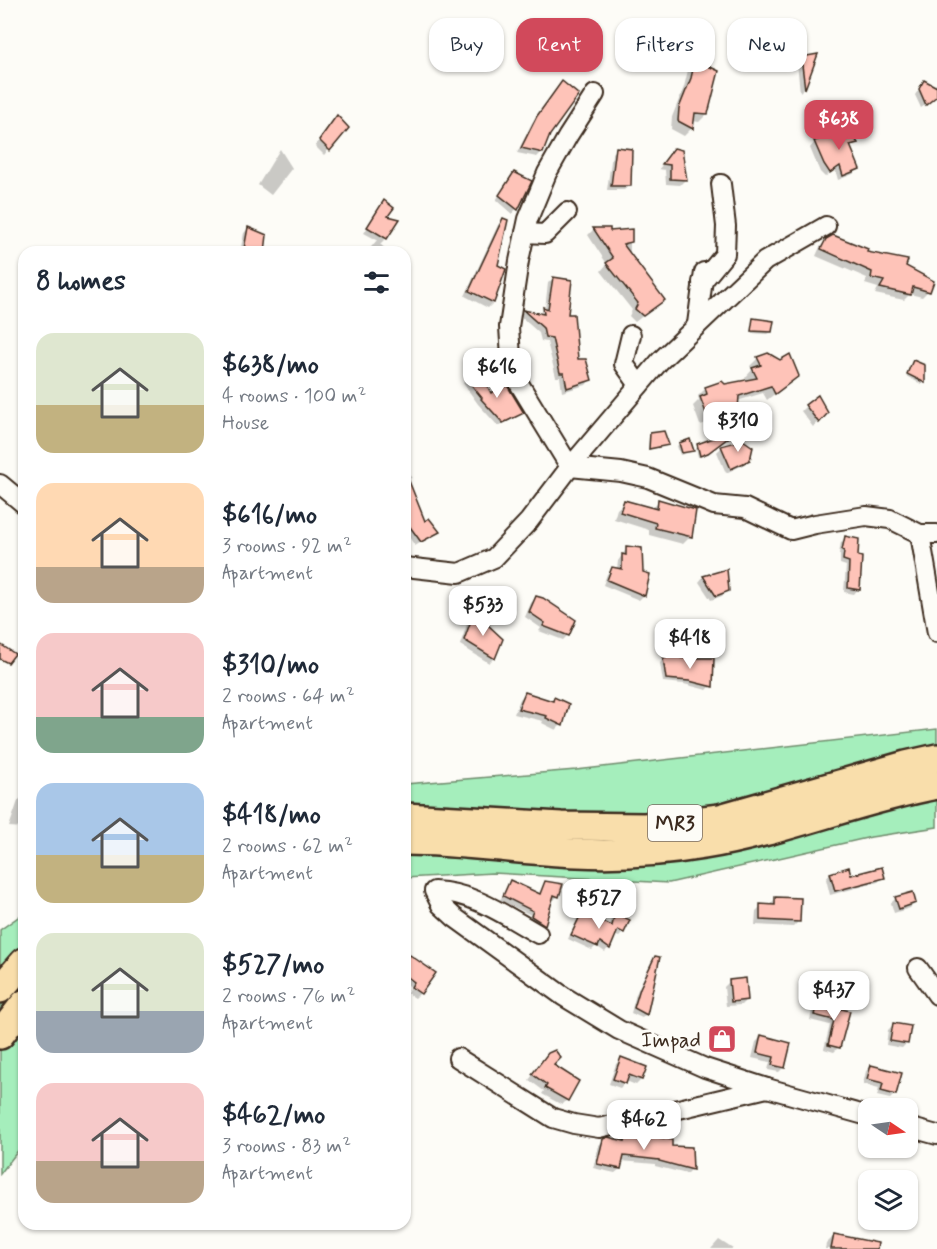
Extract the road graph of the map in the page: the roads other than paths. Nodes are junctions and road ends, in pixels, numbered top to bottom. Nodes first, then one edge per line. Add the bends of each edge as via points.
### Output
1 (595, 94) dead end
2 (721, 184) dead end
3 (567, 212) dead end
4 (826, 226) dead end
5 (525, 233) junction
6 (705, 260) dead end
7 (702, 282) junction
8 (697, 324) junction
9 (631, 335) dead end
10 (639, 385) junction
11 (570, 467) junction
12 (0, 484) edge
13 (18, 499) edge
14 (928, 534) edge
15 (411, 568) edge
16 (937, 633) edge
17 (937, 758) edge
18 (937, 785) edge
19 (411, 817) edge
20 (411, 841) edge
21 (538, 934) dead end
22 (918, 968) dead end
23 (18, 970) edge
24 (0, 989) edge
25 (937, 995) edge
26 (18, 1012) edge
27 (0, 1035) edge
28 (458, 1058) dead end
29 (767, 1088) junction
30 (858, 1113) edge
31 (918, 1129) edge
32 (937, 1135) edge

1 - 5 street via 547,173
2 - 7 street via 725,254
3 - 5 street via 545,234
4 - 8 street via 765,261
5 - 11 street via 509,327 512,372
6 - 7 street
7 - 8 street
8 - 10 street
9 - 10 street via 624,364
10 - 11 street
11 - 14 street via 648,477 714,505 745,508 791,530 866,516 890,519
11 - 15 street via 529,521 494,558 459,573
12 - 13 street
14 - 16 street
17 - 19 highway, MR3 via 720,818 645,826 561,826
18 - 20 highway, MR3 via 770,829 694,846 644,852 577,853
21 - 29 street via 485,904 452,891 434,891 454,917 563,996 619,1030 705,1068
22 - 25 street
23 - 24 highway
26 - 27 highway
28 - 29 street via 553,1118 599,1128
29 - 30 street
31 - 32 street

